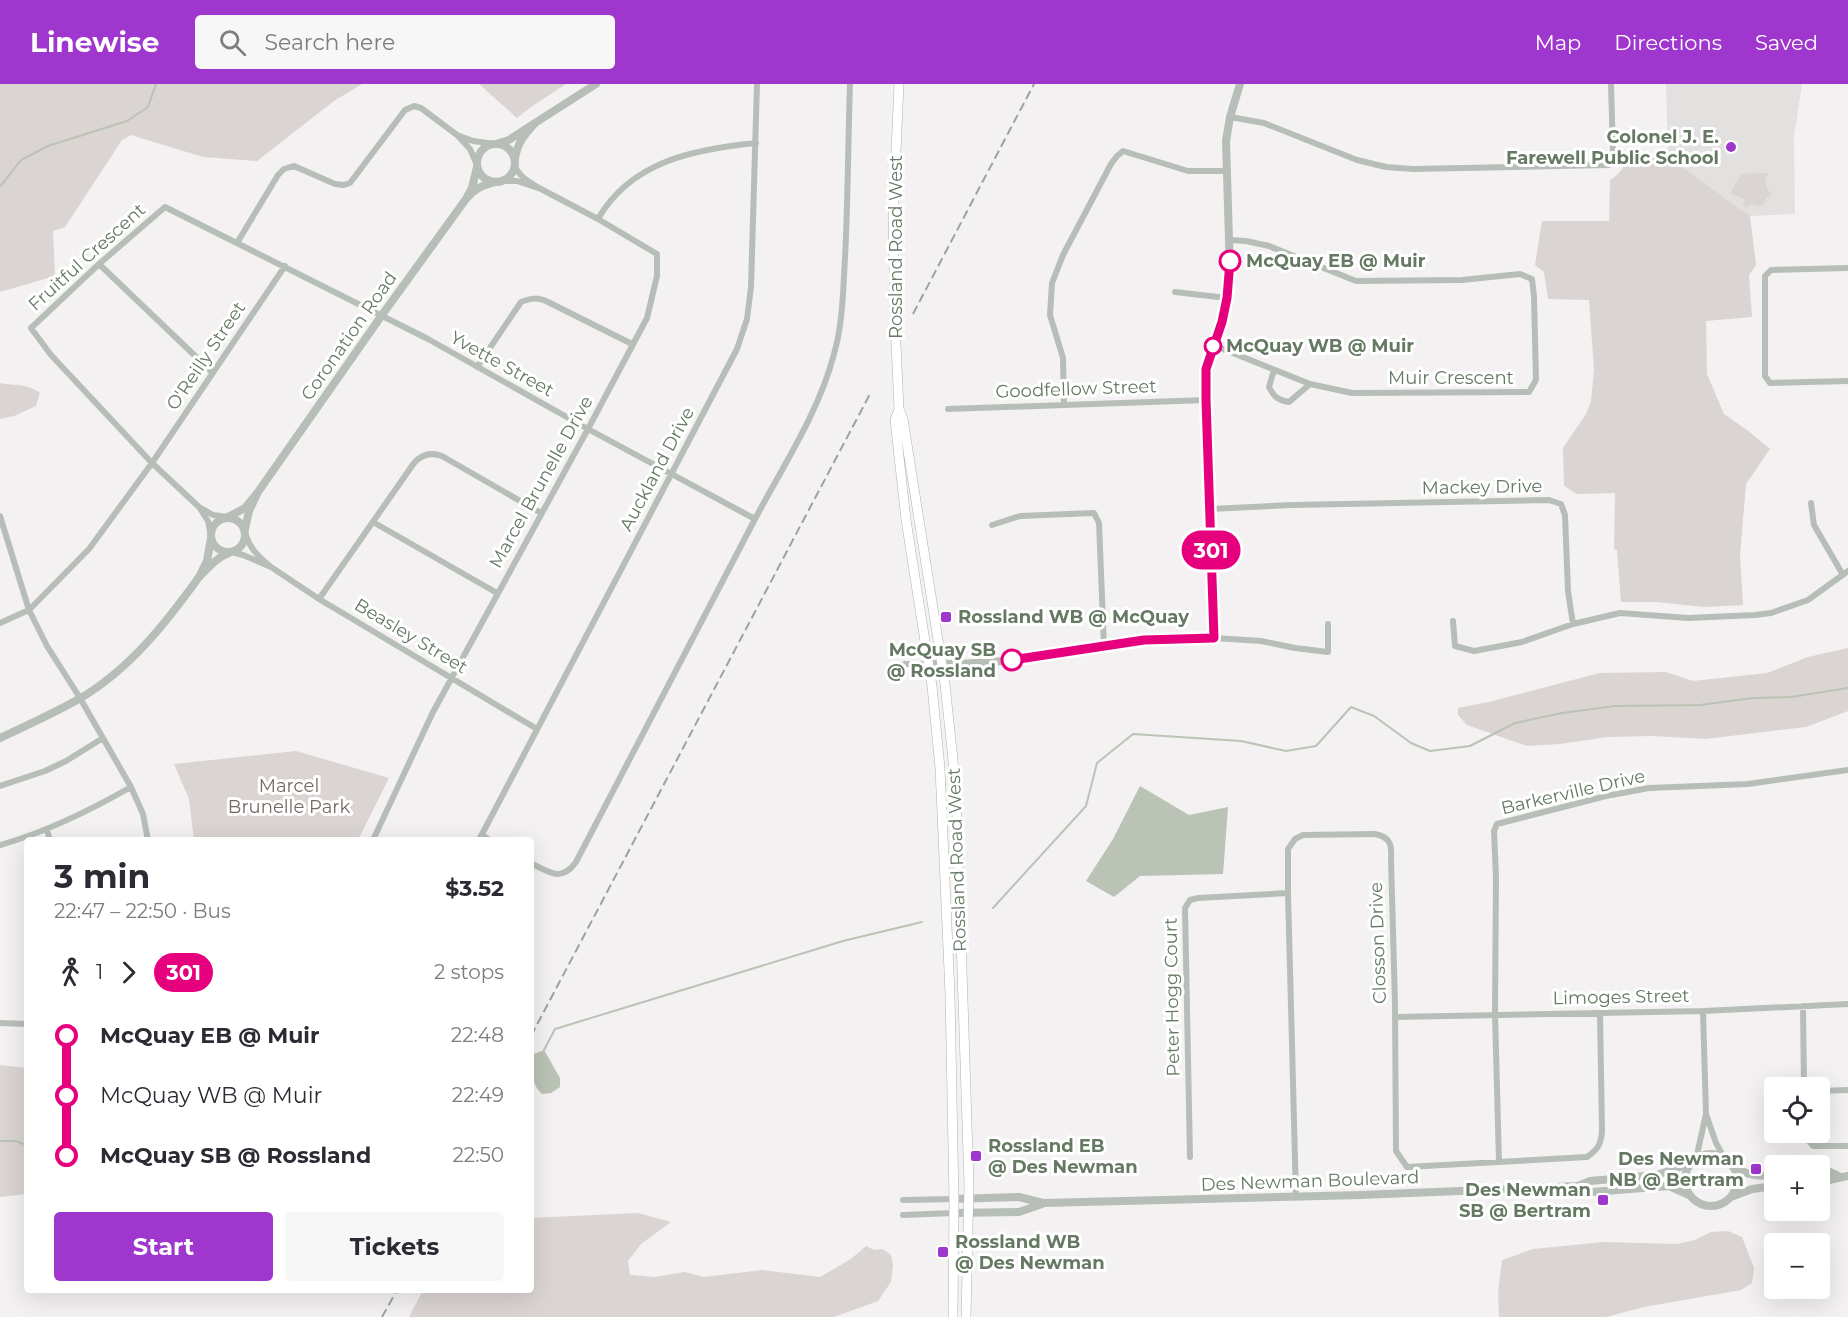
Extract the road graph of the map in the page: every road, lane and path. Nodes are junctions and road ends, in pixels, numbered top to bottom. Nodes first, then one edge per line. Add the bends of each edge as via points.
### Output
1 (597, 84) edge
2 (757, 84) edge
3 (850, 84) edge
4 (900, 84) edge
5 (1240, 84) edge
6 (1611, 84) edge
7 (1230, 117) junction
8 (535, 123) junction
9 (457, 135) junction
10 (756, 143) junction
11 (495, 144) junction
12 (514, 164) junction
13 (477, 165) junction
14 (1227, 171) junction
15 (500, 181) junction
16 (541, 189) junction
17 (466, 199) junction
18 (598, 219) junction
19 (1230, 240) junction
20 (237, 243) junction
21 (99, 264) junction
22 (285, 266) junction
23 (1848, 268) edge
24 (1175, 292) dead end
25 (1227, 298) junction
26 (382, 315) junction
27 (632, 345) junction
28 (1213, 345) junction
29 (477, 367) junction
30 (1274, 370) junction
31 (213, 373) junction
32 (1848, 381) edge
33 (1310, 384) junction
34 (1206, 400) junction
35 (1064, 404) junction
36 (898, 409) junction
37 (948, 409) dead end
38 (588, 429) junction
39 (152, 463) junction
40 (671, 474) junction
41 (258, 492) junction
42 (1811, 503) dead end
43 (199, 507) junction
44 (1210, 509) junction
45 (541, 513) junction
46 (0, 516) edge
47 (228, 517) junction
48 (755, 519) junction
49 (373, 522) junction
50 (992, 525) dead end
51 (245, 533) junction
52 (211, 537) junction
53 (232, 552) junction
54 (271, 567) junction
55 (1845, 573) edge
56 (199, 577) junction
57 (497, 593) junction
58 (319, 599) junction
59 (29, 610) junction
60 (1453, 621) dead end
61 (0, 623) edge
62 (1328, 624) dead end
63 (1573, 624) junction
64 (1214, 638) junction
65 (1104, 646) junction
66 (905, 664) dead end
67 (929, 664) junction
68 (942, 664) junction
69 (451, 678) junction
70 (80, 699) junction
71 (537, 729) junction
72 (0, 738) edge
73 (103, 738) junction
74 (1848, 770) edge
75 (0, 786) edge
76 (131, 787) junction
77 (47, 830) junction
78 (24, 837) edge
79 (25, 837) edge
80 (49, 837) edge
81 (147, 837) edge
82 (375, 837) edge
83 (482, 837) edge
84 (0, 845) edge
85 (534, 865) edge
86 (1288, 893) junction
87 (1848, 1004) edge
88 (1803, 1006) junction
89 (1703, 1011) junction
90 (1600, 1013) junction
91 (1495, 1014) junction
92 (1395, 1017) junction
93 (0, 1023) edge
94 (24, 1024) edge
95 (1804, 1077) edge
96 (1848, 1090) edge
97 (1830, 1091) edge
98 (1706, 1114) junction
99 (1811, 1143) edge
100 (1848, 1146) edge
101 (1190, 1157) dead end
102 (1725, 1159) junction
103 (1694, 1161) junction
104 (1499, 1162) junction
105 (1733, 1167) junction
106 (1830, 1171) edge
107 (1764, 1175) edge
108 (1845, 1177) edge
109 (1830, 1181) edge
110 (1578, 1186) junction
111 (1764, 1187) edge
112 (1296, 1197) junction
113 (1691, 1197) junction
114 (969, 1198) junction
115 (1730, 1198) junction
116 (954, 1199) junction
117 (903, 1200) dead end
118 (1043, 1203) junction
119 (954, 1213) junction
120 (969, 1213) junction
121 (903, 1215) dead end
122 (953, 1317) edge
123 (966, 1317) edge

1 - 8 street
2 - 10 street, Auckland Drive
3 - 48 street via 843,305 835,353 810,415
4 - 36 main road, Rossland Road West via 893,219
5 - 7 street
6 - 7 street via 1613,153 1609,165 1386,167 1357,160 1264,123
7 - 14 street
8 - 11 street
8 - 12 street via 518,144
9 - 11 street
9 - 13 street via 470,148
9 - 20 street via 414,106 405,110 350,183 335,184 294,166 284,169
10 - 18 street via 676,157 646,170 619,192
10 - 40 street, Auckland Drive via 747,319 737,349
11 - 12 street via 511,152
11 - 13 street via 480,153
12 - 15 street via 510,175
12 - 16 street, Marcel Brunelle Drive via 523,178
13 - 15 street via 487,180
13 - 17 street, Coronation Road
14 - 19 street
14 - 35 street via 1188,171 1123,151 1111,164 1052,283 1050,315 1063,358
15 - 16 street, Marcel Brunelle Drive
15 - 17 street, Coronation Road via 475,189
16 - 18 street, Marcel Brunelle Drive
17 - 26 street, Coronation Road
18 - 27 street, Marcel Brunelle Drive via 657,254 653,296
19 - 25 street
19 - 33 street, Muir Crescent via 1269,246 1356,281 1462,280 1520,274 1532,279 1536,380 1529,392 1352,393
20 - 21 street, Fruitful Crescent via 165,207
20 - 22 street, Fruitful Crescent
21 - 31 street
21 - 39 street, Fruitful Crescent via 31,328 51,355
22 - 26 street, Fruitful Crescent
22 - 31 street, O'Reilly Street
23 - 32 street via 1771,270 1765,276 1765,376 1770,383
24 - 25 street
25 - 28 street
26 - 29 street, Yvette Street
26 - 41 street, Coronation Road
27 - 29 street via 539,298 531,298 521,302
27 - 38 street, Marcel Brunelle Drive
28 - 30 street, Muir Crescent
28 - 34 street via 1206,369
29 - 38 street, Yvette Street
30 - 33 street, Muir Crescent
30 - 33 street via 1269,387 1279,400 1289,402
31 - 39 street, O'Reilly Street
34 - 35 street, Goodfellow Street
34 - 44 street
35 - 37 street, Goodfellow Street
36 - 67 main road, Rossland Road West via 895,420 900,471
36 - 68 main road, Rossland Road West via 903,419
38 - 40 street, Yvette Street
38 - 45 street, Marcel Brunelle Drive
39 - 43 street, Fruitful Crescent
39 - 59 street, O'Reilly Street via 89,549
40 - 48 street, Yvette Street
40 - 71 street, Auckland Drive
41 - 47 street, Coronation Road via 245,508
41 - 51 street, Coronation Road
42 - 55 street via 1814,525
43 - 47 street, Fruitful Crescent
43 - 52 street, Fruitful Crescent via 208,521
44 - 63 street, Mackey Drive via 1515,501 1561,504
44 - 64 street
45 - 49 street via 442,456 430,453 418,458
45 - 57 street, Marcel Brunelle Drive
46 - 59 street
47 - 51 street via 239,521
47 - 52 street via 213,525
48 - 85 street via 570,870 549,873
49 - 57 street
49 - 58 street
50 - 65 street via 1020,516 1094,513 1099,522
51 - 53 street via 242,546
51 - 54 street, Beasley Street via 257,556
52 - 53 street via 220,550
52 - 56 street via 207,561
53 - 54 street, Beasley Street
53 - 56 street via 221,556
54 - 58 street, Beasley Street
55 - 63 street via 1808,600 1771,613 1688,618 1620,613
56 - 70 street via 154,636 111,677
57 - 69 street, Marcel Brunelle Drive
58 - 69 street, Beasley Street
59 - 61 street
59 - 70 street
60 - 63 street via 1455,646 1474,651 1522,642
62 - 64 street via 1328,652
64 - 65 street via 1144,640
65 - 68 street via 1004,662
66 - 67 street
67 - 68 street
67 - 116 main road, Rossland Road West via 944,837
68 - 114 main road, Rossland Road West via 957,817
69 - 71 street, Beasley Street
69 - 82 street, Marcel Brunelle Drive
70 - 72 street
70 - 73 street
71 - 83 street, Auckland Drive
73 - 75 street via 45,771
73 - 76 street
74 - 91 street, Barkerville Drive via 1748,784 1649,788 1497,824
76 - 77 street
76 - 81 street
77 - 79 street
77 - 80 street
78 - 84 street
86 - 92 street, Closson Drive via 1288,849 1294,839 1303,835 1375,834 1390,842
86 - 101 street, Peter Hogg Court via 1198,898 1190,900 1185,908
86 - 112 street, Closson Drive
87 - 88 street, Limoges Street
88 - 89 street, Limoges Street
88 - 95 street
89 - 90 street, Limoges Street
89 - 98 street
90 - 91 street, Limoges Street
90 - 104 street, Closson Drive via 1602,1131 1598,1150 1587,1157
91 - 92 street, Limoges Street
91 - 104 street, Barkerville Drive
92 - 104 street, Closson Drive via 1396,1151 1403,1163 1413,1167
93 - 94 street
96 - 97 street
98 - 102 street
98 - 103 street
99 - 100 street
102 - 103 street via 1710,1154
102 - 105 street
103 - 110 street, Des Newman Boulevard via 1657,1175 1590,1181
103 - 113 street via 1685,1180
105 - 107 street
105 - 115 street via 1737,1183
106 - 108 street
108 - 109 street
110 - 112 street, Des Newman Boulevard
110 - 113 street, Des Newman Boulevard via 1592,1192 1669,1186
111 - 115 street
112 - 118 street, Des Newman Boulevard
113 - 115 street via 1706,1206
114 - 116 street, Des Newman Boulevard
114 - 118 street, Des Newman Boulevard via 1019,1197
114 - 120 main road, Rossland Road West
116 - 117 street, Des Newman Boulevard
116 - 119 main road, Rossland Road West
118 - 120 street, Des Newman Boulevard via 1019,1212
119 - 120 street, Des Newman Boulevard
119 - 121 street, Des Newman Boulevard
119 - 122 main road, Rossland Road West
120 - 123 main road, Rossland Road West

